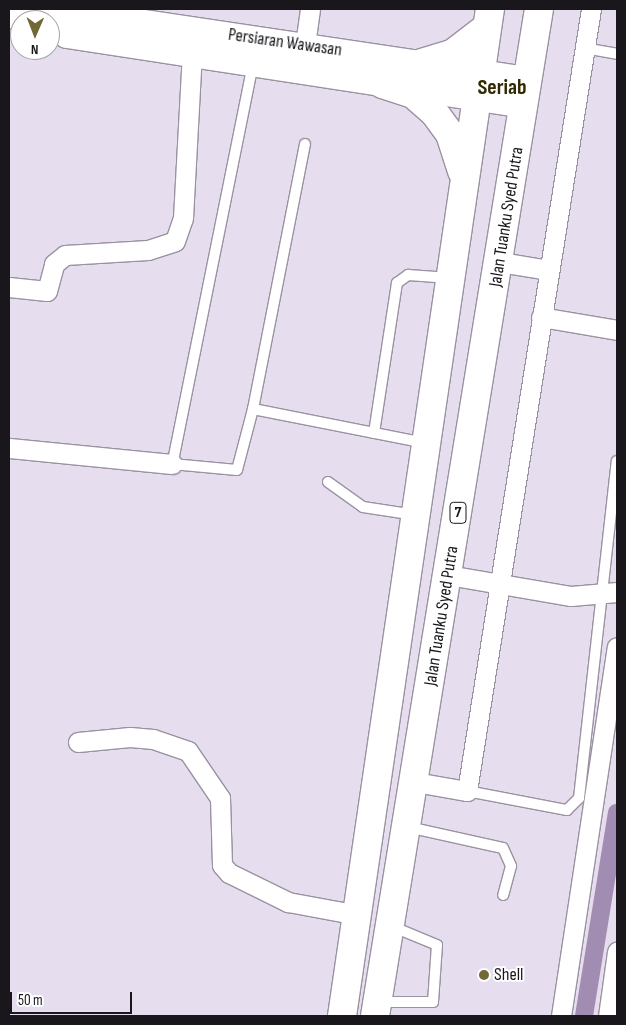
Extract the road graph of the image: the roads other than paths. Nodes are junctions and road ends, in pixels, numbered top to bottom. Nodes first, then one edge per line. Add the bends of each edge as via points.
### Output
1 (310, 9) edge
2 (539, 9) edge
3 (591, 9) edge
4 (60, 15) edge
5 (488, 18) edge
6 (60, 31) edge
7 (305, 46) junction
8 (584, 48) junction
9 (192, 54) junction
10 (617, 54) edge
11 (422, 63) junction
12 (253, 64) junction
13 (301, 71) junction
14 (382, 84) junction
15 (477, 85) junction
16 (526, 92) junction
17 (305, 144) dead end
18 (464, 175) junction
19 (500, 262) junction
20 (549, 270) junction
21 (450, 278) junction
22 (9, 287) edge
23 (541, 317) junction
24 (617, 330) edge
25 (253, 409) junction
26 (374, 433) junction
27 (429, 444) junction
28 (9, 448) edge
29 (617, 461) edge
30 (172, 464) junction
31 (328, 482) dead end
32 (417, 515) junction
33 (448, 575) junction
34 (499, 583) junction
35 (608, 593) edge
36 (617, 647) edge
37 (78, 742) dead end
38 (415, 782) junction
39 (468, 791) junction
40 (408, 827) junction
41 (503, 895) dead end
42 (358, 914) junction
43 (390, 926) junction
44 (617, 952) edge
45 (376, 1009) edge
46 (342, 1016) edge
47 (561, 1016) edge
48 (608, 1016) edge

1 - 7 street
2 - 16 main road, Jalan Tuanku Syed Putra / 7
3 - 8 street
4 - 7 main road, Persiaran Wawasan via 70,12
5 - 11 main road via 452,54
5 - 15 main road
6 - 9 main road, Persiaran Wawasan via 67,35
7 - 11 main road, Persiaran Wawasan
7 - 13 street
8 - 10 lane
8 - 20 street
9 - 12 main road, Persiaran Wawasan
9 - 22 street via 183,218 175,241 148,250 65,255 54,264 47,291
11 - 15 main road, Persiaran Wawasan
12 - 13 main road, Persiaran Wawasan
12 - 30 lane
13 - 14 main road, Persiaran Wawasan
14 - 15 main road, Persiaran Wawasan
14 - 18 main road via 413,94 434,112 450,134
15 - 16 main road, Persiaran Wawasan
15 - 18 main road
16 - 19 main road, Jalan Tuanku Syed Putra / 7
17 - 25 lane
18 - 21 main road
19 - 20 street
19 - 33 main road, Jalan Tuanku Syed Putra / 7
20 - 23 street
21 - 26 lane via 408,275 397,283
21 - 27 main road
23 - 24 street
23 - 34 street
25 - 26 lane
25 - 30 lane via 243,463 237,470
26 - 27 lane
27 - 32 main road
28 - 30 street
29 - 35 lane
31 - 32 lane via 363,507
32 - 42 main road
33 - 34 street
33 - 38 main road, Jalan Tuanku Syed Putra / 7
34 - 35 street via 571,596
34 - 39 street
35 - 39 lane via 579,798 567,810
36 - 47 street
37 - 42 street via 138,738 188,751 220,798 222,865 229,873 288,902
38 - 39 street
38 - 40 main road, Jalan Tuanku Syed Putra / 7
40 - 41 lane via 503,848 511,866
40 - 43 main road, Jalan Tuanku Syed Putra / 7
42 - 46 main road
43 - 45 main road, Jalan Tuanku Syed Putra / 7
43 - 45 lane via 437,945 433,1002
44 - 48 street

